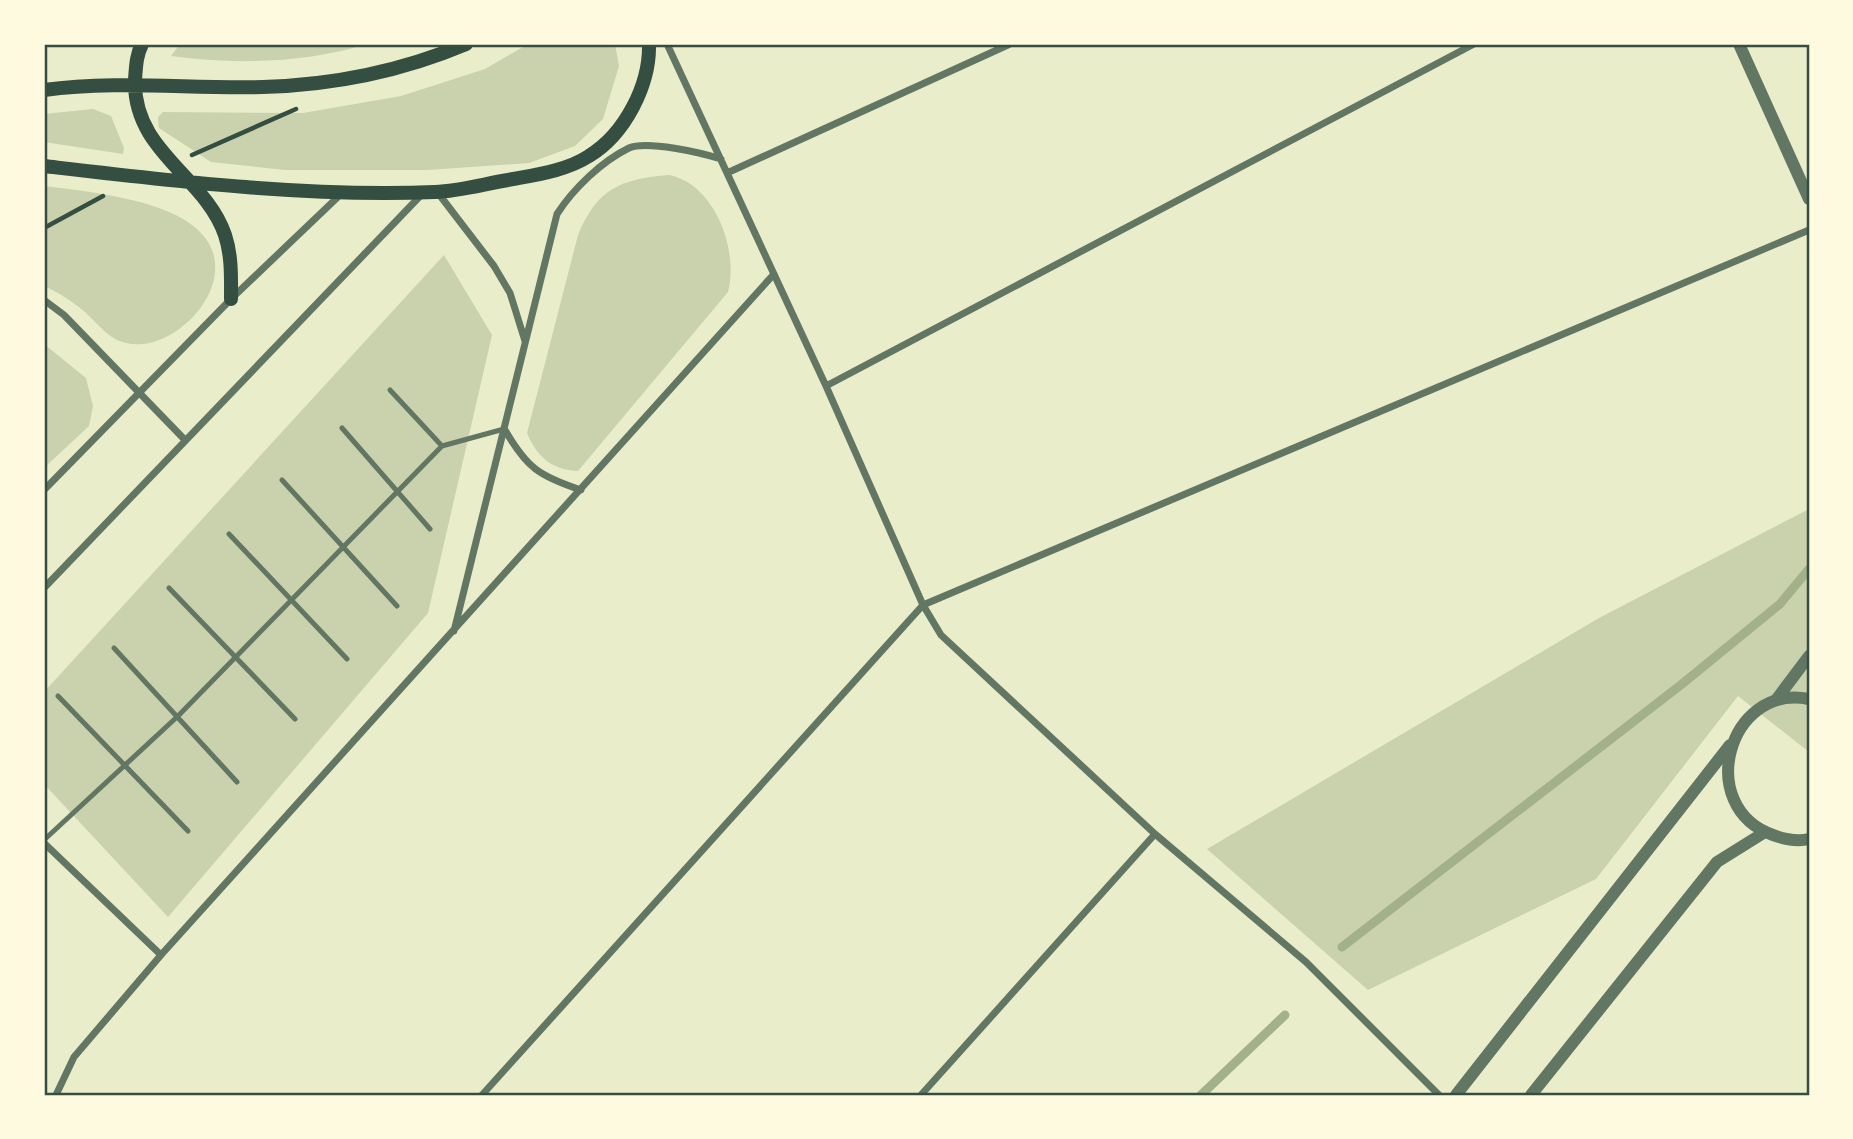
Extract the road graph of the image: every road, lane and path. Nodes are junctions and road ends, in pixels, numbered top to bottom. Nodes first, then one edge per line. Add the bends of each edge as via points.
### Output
1 (142, 44) edge
2 (466, 44) edge
3 (649, 44) edge
4 (667, 44) edge
5 (1010, 44) edge
6 (1474, 44) edge
7 (1739, 44) edge
8 (135, 85) junction
9 (44, 90) edge
10 (297, 108) dead end
11 (721, 159) junction
12 (172, 164) junction
13 (44, 166) edge
14 (727, 173) junction
15 (116, 174) junction
16 (188, 182) junction
17 (344, 191) junction
18 (431, 192) junction
19 (1809, 200) edge
20 (44, 228) edge
21 (1809, 230) edge
22 (774, 274) junction
23 (231, 299) junction
24 (44, 300) edge
25 (526, 342) junction
26 (826, 386) junction
27 (390, 390) dead end
28 (141, 392) junction
29 (342, 428) dead end
30 (504, 429) junction
31 (185, 440) junction
32 (442, 446) junction
33 (282, 480) dead end
34 (44, 489) edge
35 (581, 490) junction
36 (397, 491) junction
37 (430, 529) dead end
38 (229, 534) dead end
39 (343, 546) junction
40 (44, 588) edge
41 (169, 588) dead end
42 (291, 599) junction
43 (923, 605) junction
44 (397, 606) dead end
45 (454, 632) junction
46 (114, 648) dead end
47 (1809, 656) edge
48 (236, 657) junction
49 (347, 659) dead end
50 (58, 696) dead end
51 (1809, 699) edge
52 (1776, 700) junction
53 (178, 716) junction
54 (295, 719) dead end
55 (1730, 746) junction
56 (125, 765) junction
57 (237, 782) dead end
58 (188, 831) dead end
59 (1765, 832) junction
60 (1155, 834) junction
61 (1808, 841) edge
62 (44, 842) edge
63 (161, 955) junction
64 (56, 1095) edge
65 (481, 1095) edge
66 (921, 1095) edge
67 (1440, 1095) edge
68 (1456, 1095) edge
69 (1531, 1095) edge

1 - 8 main road via 136,56
2 - 8 main road via 391,69 317,83
3 - 18 main road via 640,94 616,132 590,156 536,175
4 - 11 street
5 - 14 street
6 - 26 street
7 - 19 street
8 - 9 main road
8 - 12 main road via 142,119
10 - 12 path
11 - 14 street
11 - 25 street via 687,149 631,147 573,189 557,214
12 - 16 main road
13 - 15 main road
14 - 22 street
15 - 16 main road
15 - 20 path via 114,190
16 - 17 main road
16 - 23 main road via 225,233
17 - 18 main road
17 - 23 street
18 - 25 street via 494,266 510,293
18 - 31 street
21 - 43 street
22 - 26 street
22 - 35 street
23 - 28 street
24 - 28 street
25 - 30 street
26 - 43 street
27 - 32 lane
28 - 31 street
28 - 34 street
29 - 36 lane
30 - 32 lane
30 - 35 street via 522,460 547,478
30 - 45 street
31 - 40 street
32 - 36 lane
33 - 39 lane
35 - 45 street
36 - 37 lane
36 - 39 lane
38 - 42 lane
39 - 42 lane
39 - 44 lane
41 - 48 lane
42 - 48 lane
42 - 49 lane
43 - 60 street via 941,635
43 - 65 street
45 - 63 street
46 - 53 lane
47 - 52 street
48 - 53 lane
48 - 54 lane
50 - 56 lane
51 - 52 street
52 - 55 street via 1756,710
53 - 56 lane
53 - 57 lane
55 - 59 street via 1729,786 1736,804
55 - 68 street
56 - 58 lane
56 - 62 lane
59 - 61 street
59 - 69 street via 1717,862
60 - 66 street
60 - 67 street via 1306,962
62 - 63 street
63 - 64 street via 74,1057

